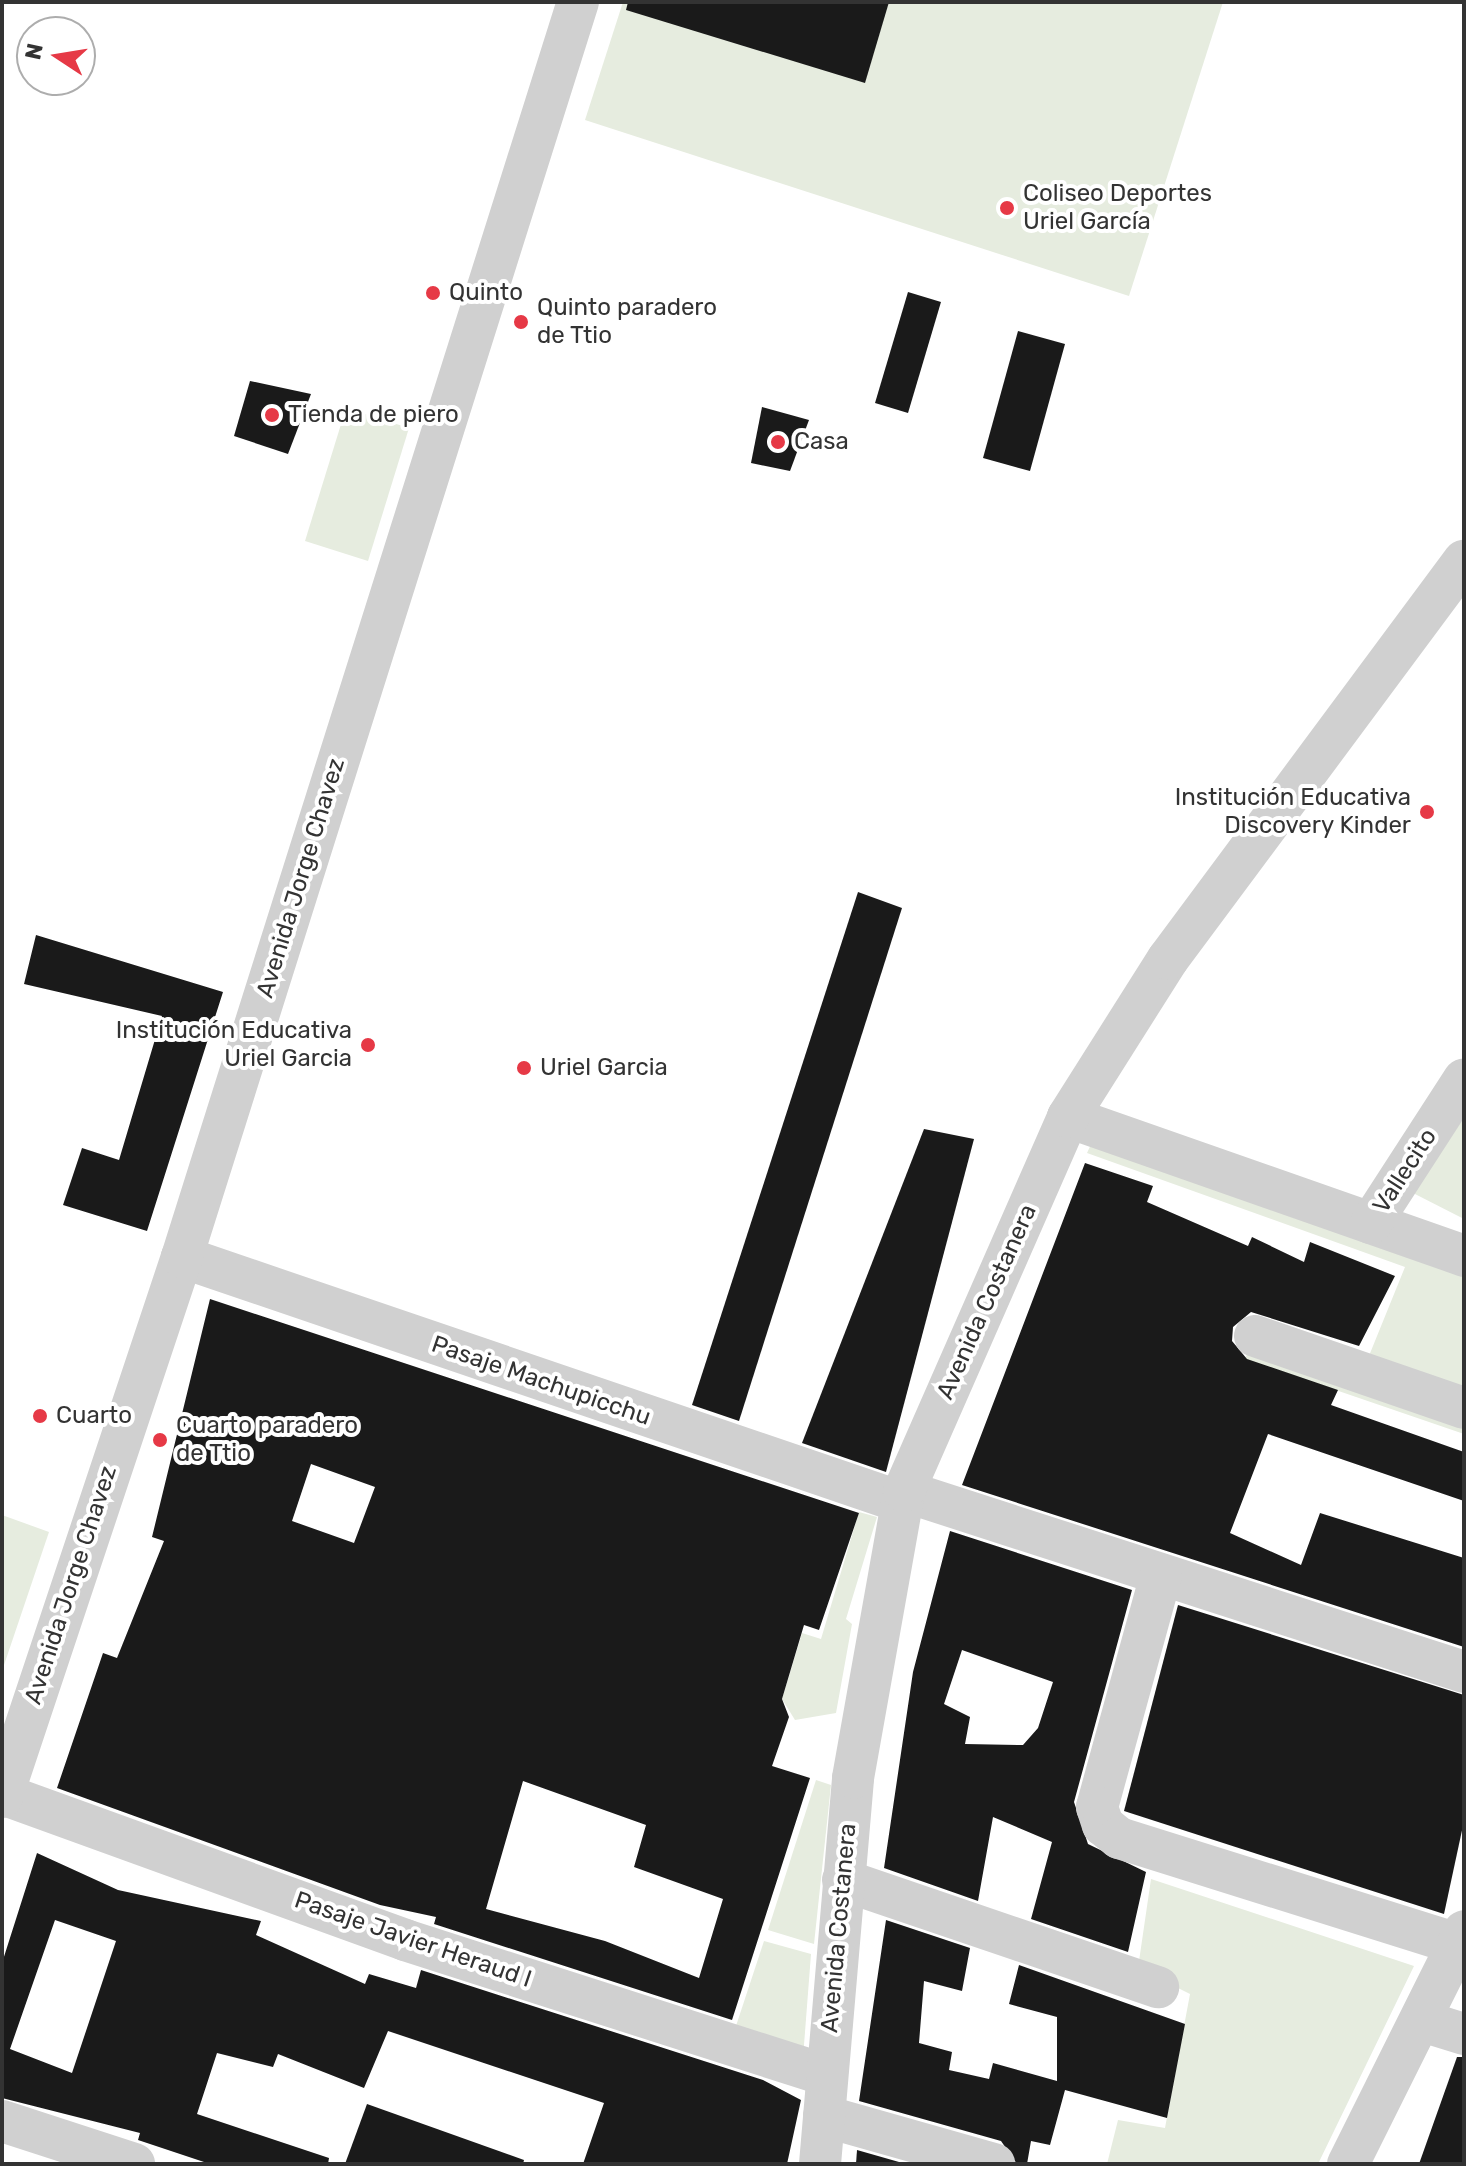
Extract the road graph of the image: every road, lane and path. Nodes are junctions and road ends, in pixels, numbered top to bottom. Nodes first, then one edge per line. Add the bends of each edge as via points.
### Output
1 (578, 2) edge
2 (1464, 561) edge
3 (1464, 1079) edge
4 (1068, 1117) junction
5 (1371, 1223) junction
6 (1464, 1256) edge
7 (182, 1257) junction
8 (1255, 1336) dead end
9 (1464, 1408) edge
10 (903, 1497) junction
11 (1161, 1575) junction
12 (1464, 1672) edge
13 (2, 1795) edge
14 (843, 1880) junction
15 (1461, 1937) edge
16 (1158, 1987) dead end
17 (1422, 2021) junction
18 (1464, 2034) edge
19 (826, 2075) junction
20 (824, 2116) junction
21 (2, 2121) edge
22 (134, 2164) edge
23 (820, 2164) edge
24 (994, 2164) edge
25 (1348, 2164) edge

1 - 7 street, Avenida Jorge Chavez
2 - 4 street, Avenida Costanera via 1168,959
3 - 5 street, Vallecito
4 - 5 street
4 - 10 street, Avenida Costanera
5 - 6 street
7 - 10 street, Pasaje Machupicchu
7 - 13 street, Avenida Jorge Chavez
8 - 9 street
10 - 11 street, Pasaje Machupicchu
10 - 14 street, Avenida Costanera via 853,1778
11 - 12 street, Pasaje Machupicchu
11 - 15 street via 1097,1807 1103,1825 1119,1838
13 - 19 street, Pasaje Javier Heraud I via 405,1940
14 - 16 street
14 - 19 street, Avenida Costanera
15 - 17 street
17 - 18 street
17 - 25 street
19 - 20 street, Avenida Costanera
20 - 23 street, Avenida Costanera
20 - 24 street
21 - 22 street

